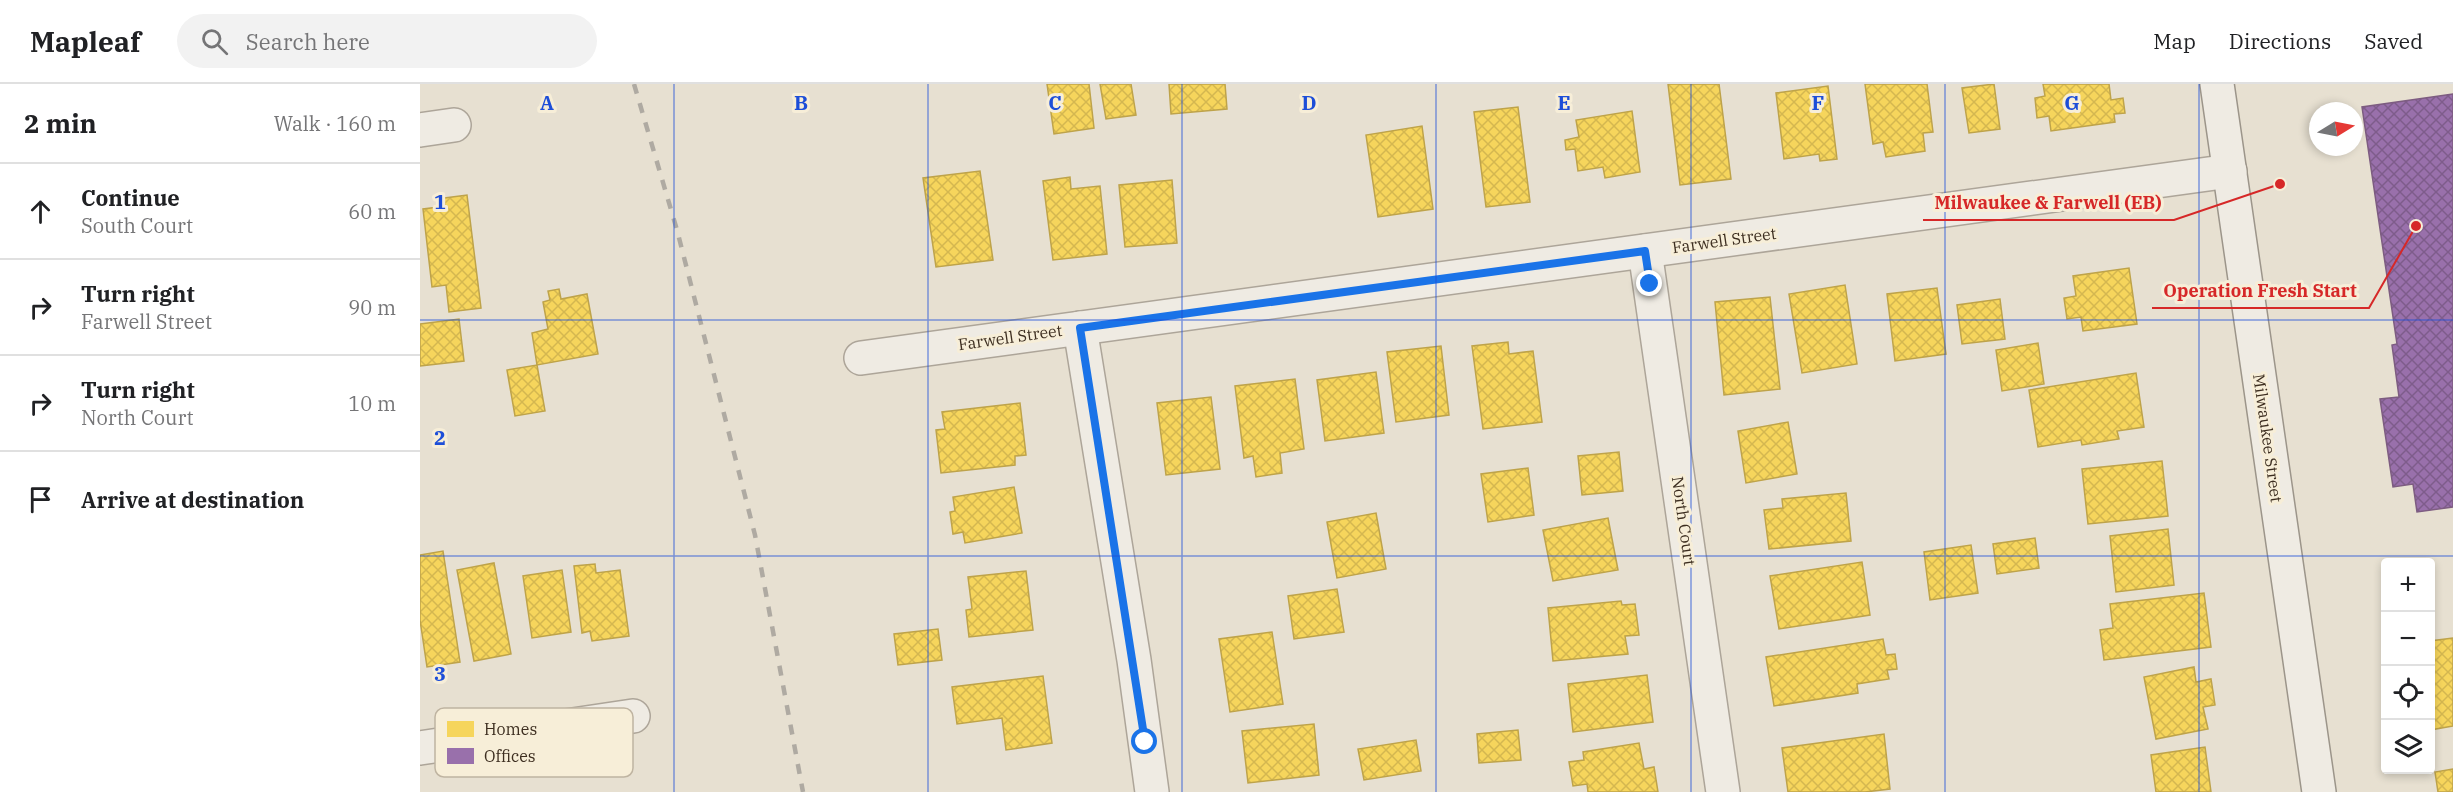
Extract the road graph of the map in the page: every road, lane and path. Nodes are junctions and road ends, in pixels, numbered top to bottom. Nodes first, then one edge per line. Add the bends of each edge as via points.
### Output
1 (2217, 84) edge
2 (454, 125) dead end
3 (420, 130) edge
4 (2230, 171) junction
5 (1645, 251) junction
6 (1080, 328) junction
7 (861, 358) dead end
8 (435, 746) edge
9 (420, 748) edge
10 (1152, 792) edge
11 (1723, 792) edge
12 (2319, 792) edge

1 - 4 street, Milwaukee Street
2 - 3 street
4 - 5 street, Farwell Street
4 - 12 street, Milwaukee Street
5 - 6 street, Farwell Street
5 - 11 street, North Court
6 - 7 street, Farwell Street
6 - 10 street
8 - 9 street

